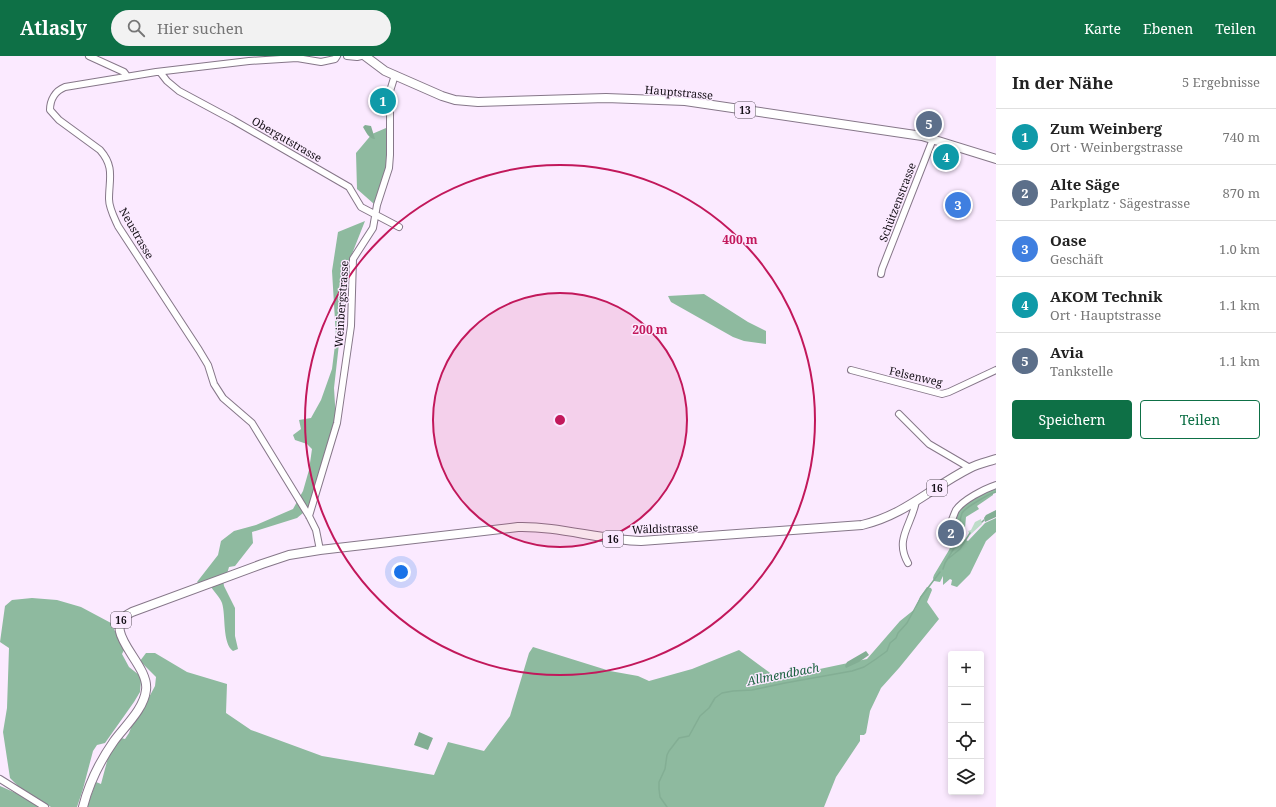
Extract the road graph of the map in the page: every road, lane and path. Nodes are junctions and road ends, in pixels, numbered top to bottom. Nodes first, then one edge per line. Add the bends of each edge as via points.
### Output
1 (89, 56) edge
2 (337, 56) edge
3 (347, 56) edge
4 (361, 56) edge
5 (366, 56) edge
6 (246, 59) edge
7 (160, 72) junction
8 (395, 75) junction
9 (127, 76) junction
10 (933, 139) junction
11 (996, 159) edge
12 (376, 215) junction
13 (399, 227) dead end
14 (881, 274) dead end
15 (851, 370) dead end
16 (996, 370) edge
17 (899, 414) dead end
18 (996, 459) edge
19 (970, 468) junction
20 (996, 485) edge
21 (916, 501) junction
22 (308, 514) junction
23 (951, 522) dead end
24 (320, 550) junction
25 (908, 563) dead end
26 (0, 779) edge
27 (45, 807) edge
28 (84, 807) edge

1 - 9 street via 124,72
2 - 6 street, Neustrasse via 335,59 321,62 297,58
3 - 4 street
5 - 8 main road, Hauptstrasse / 13
6 - 7 street, Neustrasse
7 - 9 street, Neustrasse
7 - 12 street, Obergutstrasse via 179,91 349,186 361,208
8 - 10 main road, Hauptstrasse / 13 via 442,96 468,102 594,98 685,101
8 - 12 street, Weinbergstrasse via 390,92 389,168
9 - 22 street, Neustrasse via 58,89 50,104 50,110 104,155 111,175 109,199 118,226 200,350 214,384 223,398 252,424
10 - 11 main road, Hauptstrasse / 13
10 - 14 street, Schützenstrasse
12 - 13 street, Obergutstrasse
12 - 22 street, Weinbergstrasse via 372,231 353,259 351,326 337,422
15 - 16 street, Felsenweg via 942,394
17 - 19 street via 929,444
18 - 19 main road, Wäldistrasse / 16
19 - 21 main road, Wäldistrasse / 16
20 - 23 street via 965,502 956,510
21 - 24 main road, Wäldistrasse / 16 via 884,519 850,526 641,541 617,540 549,528 518,527
21 - 25 street via 902,540 904,556
22 - 24 street, Neustrasse via 316,530
24 - 28 main road, 16 via 289,555 262,564 132,612 123,618 119,625 119,633 144,674 146,689 139,708 98,766
26 - 27 street

